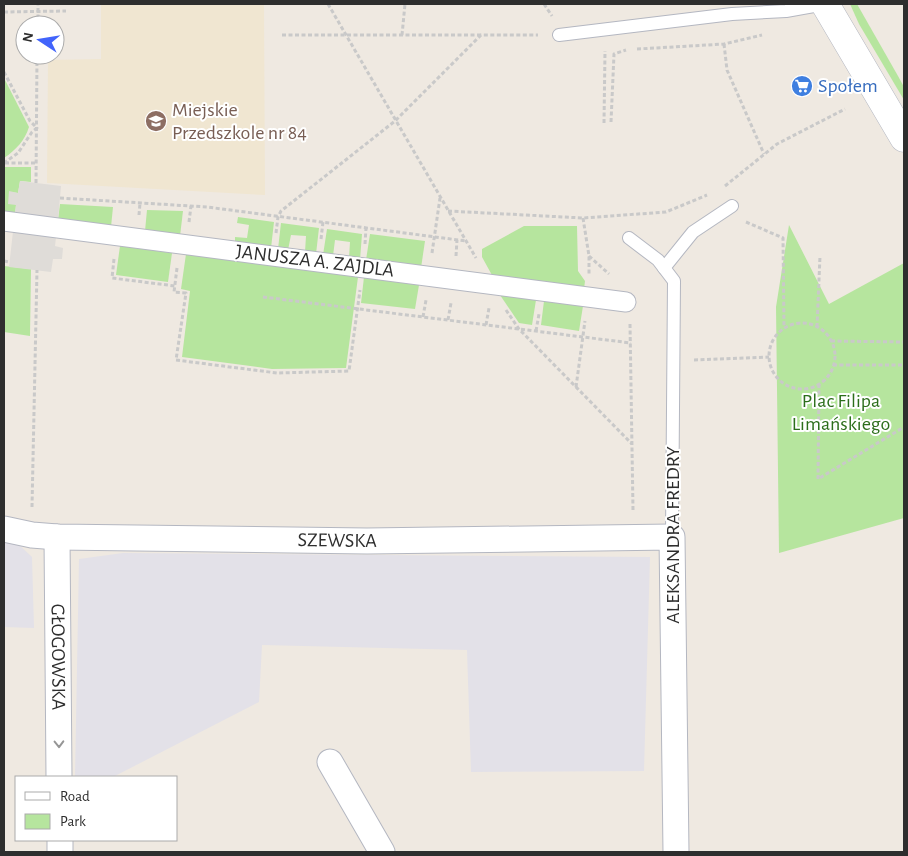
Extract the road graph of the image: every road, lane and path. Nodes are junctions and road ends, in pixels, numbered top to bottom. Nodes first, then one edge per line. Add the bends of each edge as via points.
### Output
1 (38, 4) edge
2 (328, 4) edge
3 (405, 4) edge
4 (825, 4) edge
5 (729, 9) edge
6 (38, 11) junction
7 (66, 11) dead end
8 (4, 12) edge
9 (38, 15) edge
10 (605, 29) junction
11 (771, 34) dead end
12 (282, 35) dead end
13 (346, 35) junction
14 (402, 35) junction
15 (482, 35) junction
16 (559, 35) joint
17 (724, 44) junction
18 (37, 65) edge
19 (4, 72) edge
20 (845, 109) dead end
21 (395, 121) junction
22 (611, 122) dead end
23 (604, 123) dead end
24 (37, 128) junction
25 (904, 138) edge
26 (764, 154) junction
27 (4, 163) edge
28 (36, 163) junction
29 (36, 183) dead end
30 (720, 189) junction
31 (60, 198) dead end
32 (440, 198) junction
33 (732, 206) junction
34 (448, 211) junction
35 (278, 217) junction
36 (583, 218) junction
37 (4, 221) edge
38 (434, 237) junction
39 (629, 238) dead end
40 (275, 240) dead end
41 (466, 241) junction
42 (115, 253) dead end
43 (589, 256) junction
44 (820, 256) dead end
45 (4, 261) edge
46 (431, 261) dead end
47 (9, 262) dead end
48 (178, 262) dead end
49 (478, 262) dead end
50 (664, 268) junction
51 (37, 270) dead end
52 (610, 275) dead end
53 (590, 281) dead end
54 (360, 285) dead end
55 (175, 286) junction
56 (263, 297) dead end
57 (626, 302) dead end
58 (504, 308) dead end
59 (357, 309) junction
60 (586, 314) dead end
61 (630, 324) dead end
62 (817, 327) junction
63 (784, 328) junction
64 (519, 329) junction
65 (583, 337) junction
66 (831, 341) junction
67 (904, 342) edge
68 (631, 343) junction
69 (769, 357) junction
70 (698, 360) dead end
71 (833, 364) junction
72 (904, 365) edge
73 (819, 384) junction
74 (576, 387) junction
75 (904, 427) edge
76 (632, 444) junction
77 (32, 510) dead end
78 (633, 518) dead end
79 (4, 529) edge
80 (57, 537) junction
81 (672, 537) junction
82 (330, 762) dead end
83 (60, 776) edge
84 (382, 852) edge
85 (676, 852) edge

1 - 6 path
2 - 13 path
3 - 14 path
4 - 5 lane via 786,11
4 - 25 street
5 - 10 lane
6 - 7 path
6 - 8 path
6 - 9 path
10 - 16 lane
10 - 23 path
11 - 17 path
12 - 13 path
13 - 14 path
13 - 21 path
14 - 15 path
15 - 16 path
15 - 21 path
17 - 22 path via 629,50 614,54
17 - 26 path via 727,70
18 - 24 path
19 - 24 path
20 - 26 path
21 - 32 path
21 - 35 path via 281,211
24 - 27 path via 18,153
24 - 28 path
26 - 30 path
27 - 28 path
28 - 29 path
30 - 33 path
30 - 36 path via 666,212
31 - 35 path via 207,207
32 - 34 path
32 - 38 path
33 - 50 lane via 693,232
33 - 63 path via 743,221 782,238
34 - 36 path
34 - 41 path
35 - 38 path
35 - 40 path
36 - 43 path
37 - 57 street, JANUSZA A. ZAJDLA
38 - 41 path
38 - 46 path
39 - 50 lane, ALEKSANDRA FREDRY
41 - 49 path
42 - 55 path via 112,278
43 - 52 path
43 - 53 path
44 - 62 path
45 - 47 path
48 - 55 path
50 - 81 lane, ALEKSANDRA FREDRY via 674,281
51 - 77 path
54 - 59 path
55 - 59 path via 174,292 186,293 176,360 277,373 349,371
56 - 59 path
58 - 64 path
59 - 64 path
60 - 65 path
61 - 68 path
62 - 63 path via 806,323
62 - 66 path
63 - 69 path via 770,346
64 - 65 path
64 - 74 path
65 - 68 path
65 - 74 path
66 - 67 path
66 - 71 path
68 - 76 path
69 - 70 path
69 - 73 path via 777,378 786,385 808,389
71 - 72 path
71 - 73 path via 832,370
73 - 75 path via 818,479
74 - 76 path
76 - 78 path
79 - 80 street, SZEWSKA
80 - 81 street, SZEWSKA via 366,541
80 -> 83 street, GŁOGOWSKA
81 - 85 street, ALEKSANDRA FREDRY
82 - 84 street

